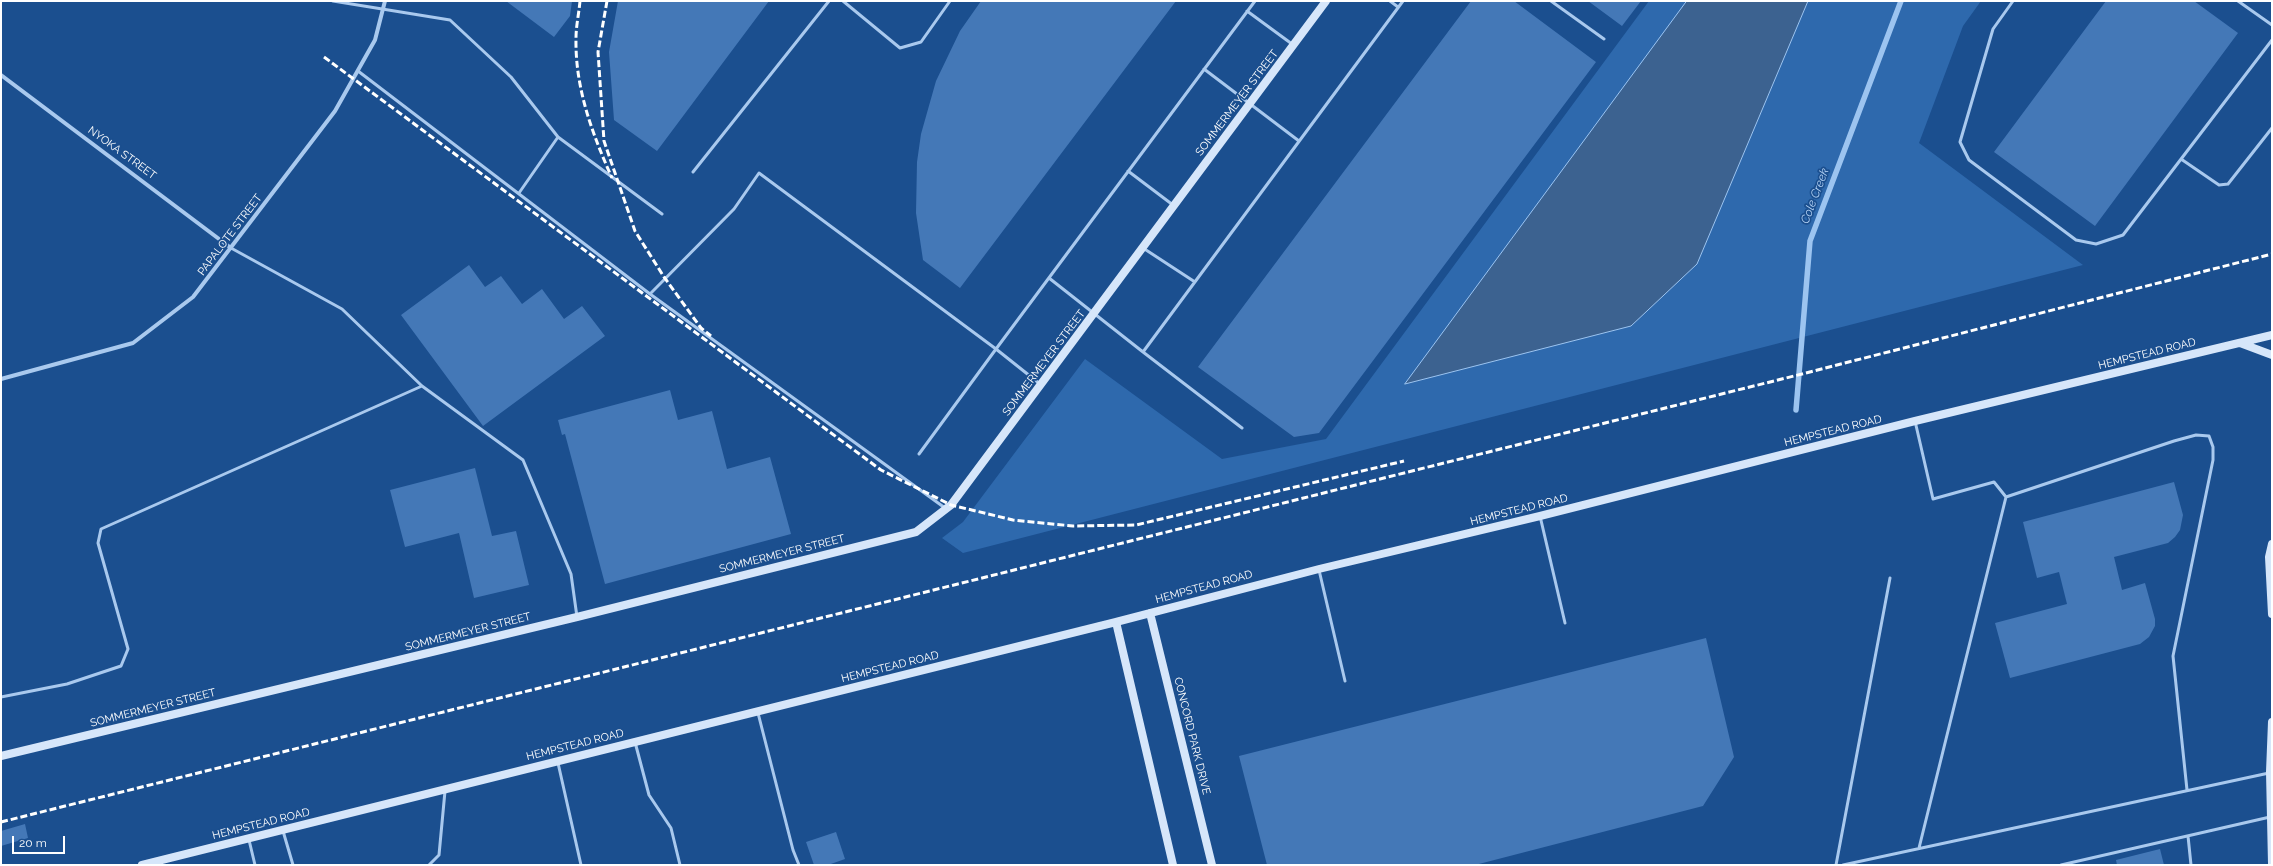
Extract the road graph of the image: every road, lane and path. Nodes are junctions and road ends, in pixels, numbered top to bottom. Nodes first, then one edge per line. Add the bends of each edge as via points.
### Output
1 (333, 1) edge
2 (385, 1) edge
3 (829, 1) edge
4 (843, 1) edge
5 (950, 1) edge
6 (1255, 1) edge
7 (1326, 1) edge
8 (1390, 1) edge
9 (1403, 1) edge
10 (1551, 1) edge
11 (2014, 1) edge
12 (2238, 1) edge
13 (1398, 7) junction
14 (383, 8) junction
15 (1247, 11) junction
16 (2272, 25) edge
17 (1604, 39) dead end
18 (2272, 40) edge
19 (1293, 45) junction
20 (1204, 69) junction
21 (358, 71) junction
22 (1, 75) edge
23 (1249, 105) junction
24 (2272, 128) edge
25 (558, 137) junction
26 (1299, 141) junction
27 (2181, 159) junction
28 (1128, 171) junction
29 (693, 172) dead end
30 (519, 193) junction
31 (1174, 206) junction
32 (662, 214) dead end
33 (231, 248) junction
34 (1143, 248) junction
35 (1049, 278) junction
36 (1195, 282) junction
37 (650, 294) junction
38 (1094, 314) junction
39 (2272, 335) edge
40 (2240, 343) junction
41 (996, 349) junction
42 (1143, 352) junction
43 (2272, 355) edge
44 (1, 379) edge
45 (1042, 385) junction
46 (422, 386) junction
47 (1915, 422) junction
48 (1242, 428) dead end
49 (919, 454) dead end
50 (2006, 498) junction
51 (946, 509) junction
52 (1540, 516) junction
53 (2272, 544) edge
54 (1319, 569) junction
55 (1890, 578) dead end
56 (1150, 613) junction
57 (2272, 614) edge
58 (578, 617) junction
59 (1116, 622) junction
60 (1565, 623) dead end
61 (1345, 681) dead end
62 (1, 697) edge
63 (757, 711) junction
64 (2272, 722) edge
65 (635, 741) junction
66 (1, 756) edge
67 (558, 761) junction
68 (2270, 772) junction
69 (445, 789) junction
70 (2187, 790) junction
71 (2270, 817) junction
72 (283, 830) junction
73 (2188, 836) junction
74 (249, 838) junction
75 (1919, 848) junction
76 (2272, 864) edge
77 (142, 865) edge
78 (255, 865) edge
79 (292, 865) edge
80 (429, 865) edge
81 (581, 865) edge
82 (680, 865) edge
83 (799, 865) edge
84 (1173, 865) edge
85 (1212, 865) edge
86 (1836, 865) edge
87 (1843, 865) edge
88 (2061, 865) edge
89 (2191, 865) edge

1 - 14 lane
2 - 14 street, PAPALOTE STREET
3 - 29 lane
4 - 5 lane via 900,48 921,42
6 - 15 lane
7 - 19 main road, SOMMERMEYER STREET
8 - 13 lane
9 - 13 lane
10 - 17 lane
11 - 27 lane via 1993,29 1960,142 1969,160 2076,240 2096,244 2123,235
12 - 16 lane
13 - 26 lane
14 - 21 street, PAPALOTE STREET via 376,40
14 - 25 lane via 450,20 511,77
15 - 19 lane
15 - 20 lane
18 - 27 lane
19 - 23 main road, SOMMERMEYER STREET
20 - 23 lane
20 - 28 lane
21 - 30 lane
21 - 33 street, PAPALOTE STREET via 335,111
22 - 33 street, NYOKA STREET
23 - 26 lane
23 - 31 main road, SOMMERMEYER STREET
24 - 27 lane via 2228,184 2219,185
25 - 30 lane
25 - 32 lane
26 - 36 lane
28 - 31 lane
28 - 35 lane
30 - 37 lane
31 - 34 main road, SOMMERMEYER STREET
33 - 44 street, PAPALOTE STREET via 193,297 133,343
33 - 46 lane via 342,309
34 - 36 lane
34 - 38 main road, SOMMERMEYER STREET
35 - 38 lane
35 - 41 lane
36 - 42 lane
37 - 41 lane via 734,209 760,173
37 - 51 lane
38 - 42 lane
38 - 45 main road, SOMMERMEYER STREET
39 - 40 main road, HEMPSTEAD ROAD
40 - 43 main road
40 - 47 main road, HEMPSTEAD ROAD
41 - 45 lane
41 - 49 lane
42 - 48 lane
45 - 51 main road, SOMMERMEYER STREET
46 - 58 lane via 523,460 572,574
46 - 62 lane via 101,529 98,544 128,649 121,666 67,684
47 - 50 lane via 1933,499 1994,482
47 - 52 main road, HEMPSTEAD ROAD
50 - 70 lane via 2174,441 2196,435 2209,436 2214,447 2213,460 2173,656
50 - 75 lane
51 - 58 main road, SOMMERMEYER STREET via 916,532
52 - 54 main road, HEMPSTEAD ROAD
52 - 60 lane
53 - 57 main road via 2269,557
54 - 56 main road, HEMPSTEAD ROAD
54 - 61 lane
55 - 86 lane
56 - 59 main road, HEMPSTEAD ROAD
56 - 85 main road, CONCORD PARK DRIVE
58 - 66 main road, SOMMERMEYER STREET
59 - 63 main road, HEMPSTEAD ROAD
59 - 84 main road
63 - 65 main road, HEMPSTEAD ROAD
63 - 83 lane
64 - 68 main road
65 - 67 main road, HEMPSTEAD ROAD
65 - 82 lane via 649,796 670,828
67 - 69 main road, HEMPSTEAD ROAD
67 - 81 lane
68 - 70 lane
68 - 71 main road
69 - 72 main road, HEMPSTEAD ROAD
69 - 80 lane via 438,855
70 - 75 lane
71 - 73 lane
71 - 76 main road
72 - 74 main road, HEMPSTEAD ROAD
72 - 79 lane
73 - 88 lane
73 - 89 lane
74 - 77 main road, HEMPSTEAD ROAD
74 - 78 lane
75 - 87 lane

